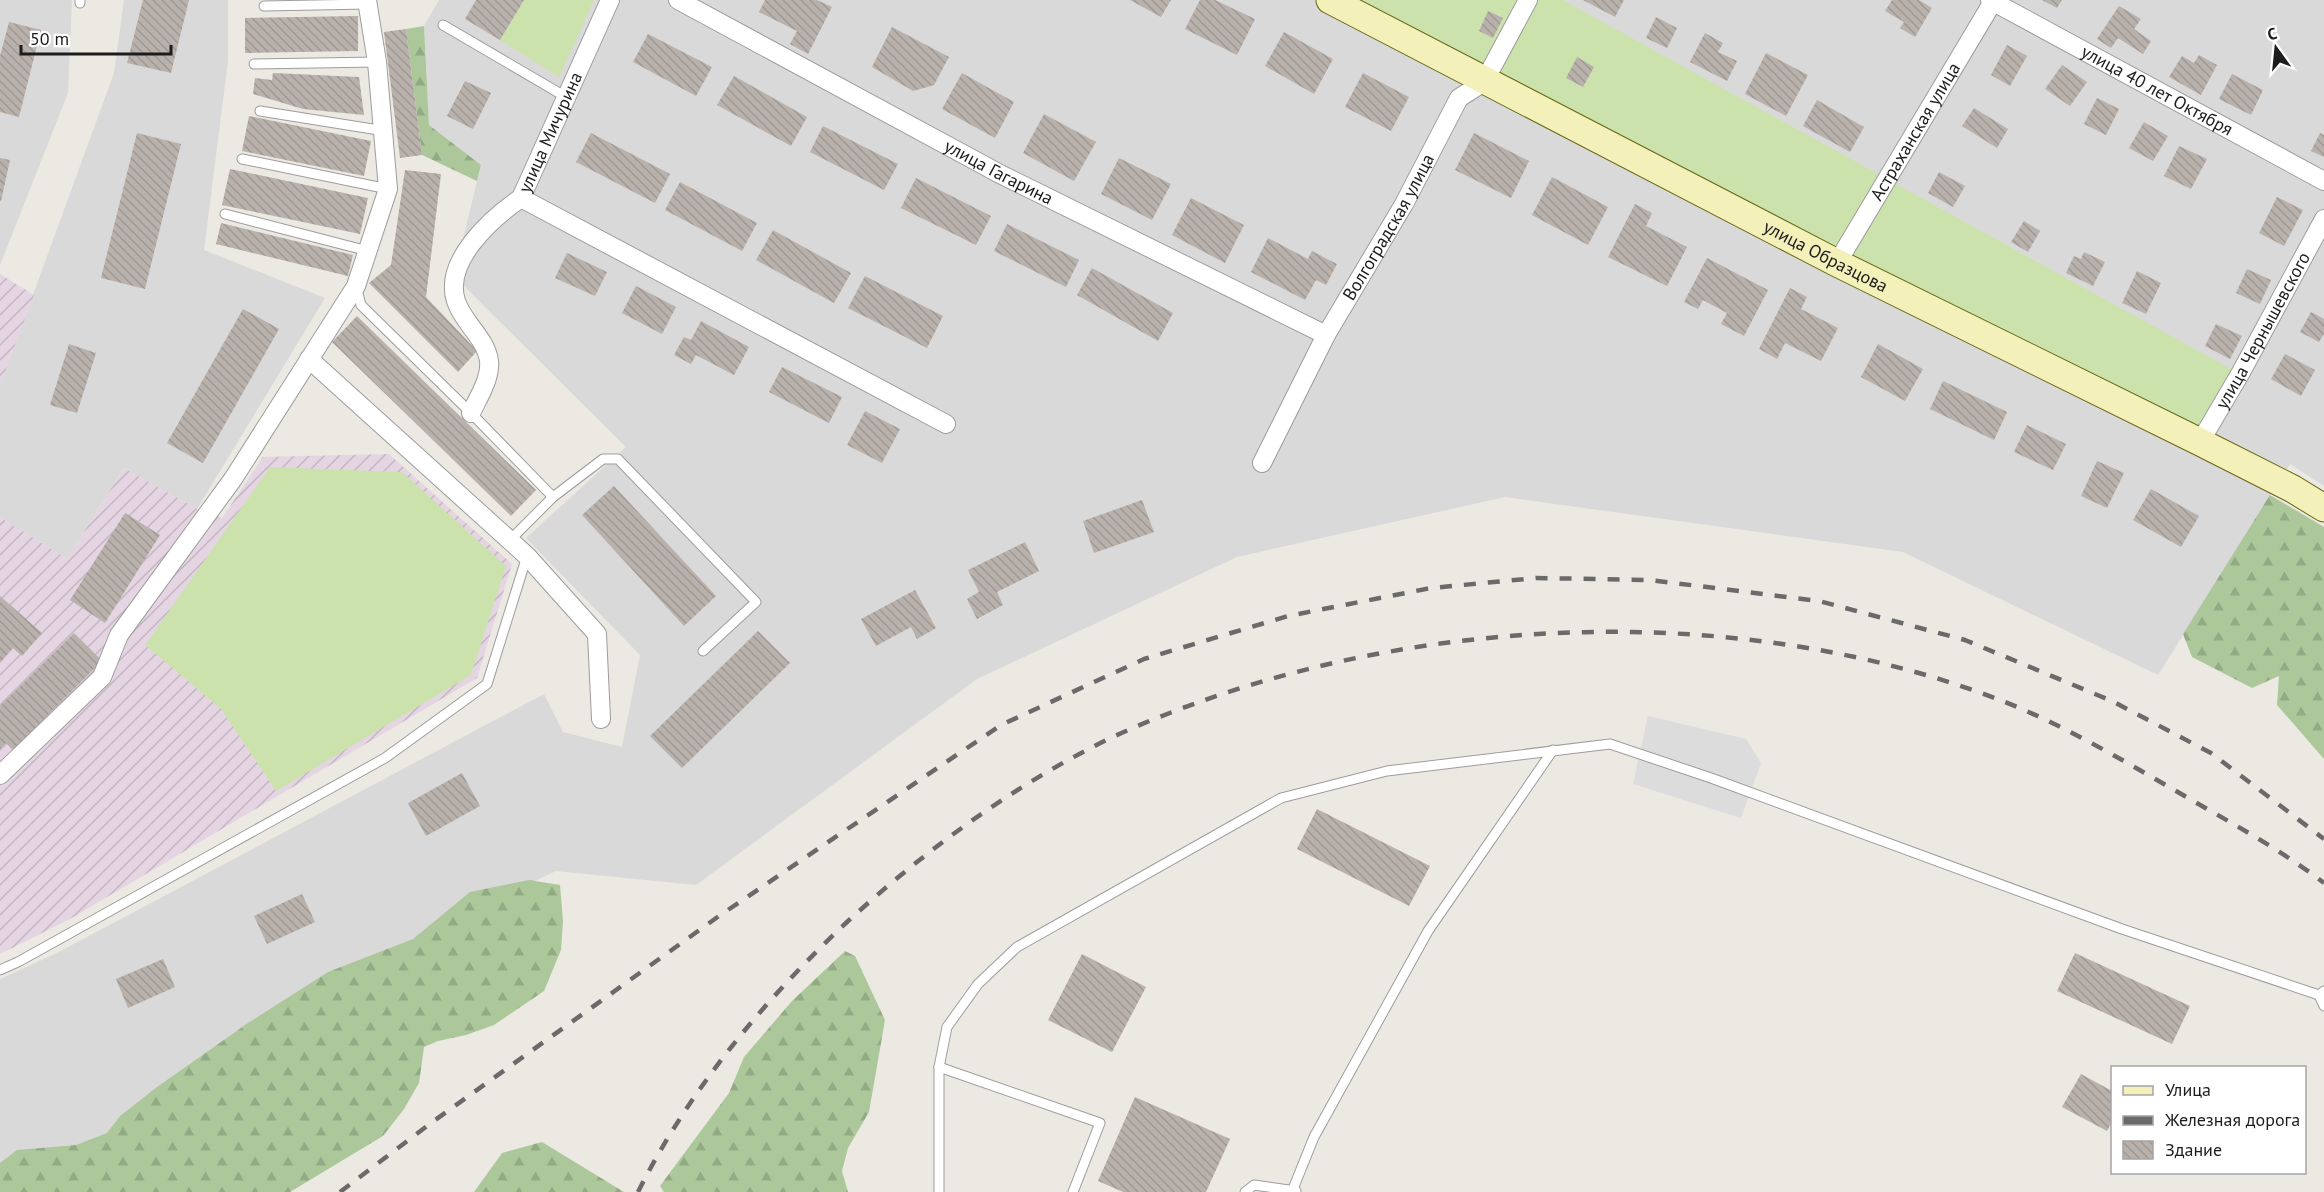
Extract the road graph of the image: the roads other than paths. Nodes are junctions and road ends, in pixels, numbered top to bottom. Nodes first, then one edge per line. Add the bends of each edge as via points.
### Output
1 (610, 0) edge
2 (678, 0) edge
3 (1330, 0) edge
4 (1528, 0) edge
5 (1992, 1) edge
6 (368, 2) edge
7 (264, 6) dead end
8 (443, 26) dead end
9 (377, 62) junction
10 (254, 64) dead end
11 (1484, 82) junction
12 (566, 97) junction
13 (260, 111) dead end
14 (385, 131) junction
15 (242, 159) dead end
16 (2324, 181) edge
17 (388, 189) junction
18 (521, 198) junction
19 (225, 214) dead end
20 (2324, 219) edge
21 (369, 251) junction
22 (1837, 263) junction
23 (356, 286) junction
24 (1326, 335) junction
25 (309, 359) junction
26 (471, 413) junction
27 (946, 424) dead end
28 (2200, 442) junction
29 (1262, 463) dead end
30 (553, 498) junction
31 (2324, 508) edge
32 (510, 540) junction
33 (527, 556) junction
34 (703, 651) dead end
35 (601, 719) dead end
36 (1553, 750) junction
37 (0, 775) edge
38 (0, 970) edge
39 (2321, 993) edge
40 (2324, 1005) edge
41 (939, 1067) junction
42 (1295, 1191) edge
43 (939, 1192) edge
44 (1073, 1192) edge
45 (1245, 1192) edge

1 - 12 street, улица Мичурина
2 - 24 street, улица Гагарина via 1000,174
3 - 11 street, улица Образцова
4 - 11 street, Волгоградская улица
5 - 16 street, улица 40 лет Октября
5 - 22 street, Астраханская улица
6 - 7 lane
6 - 9 street
8 - 12 lane
9 - 10 lane
9 - 14 street
11 - 22 street, улица Образцова
11 - 24 street, Волгоградская улица via 1459,98 1404,204
12 - 18 street, улица Мичурина
13 - 14 lane
14 - 17 street
15 - 17 lane
17 - 21 street
18 - 26 street, улица Мичурина via 482,230 464,255 454,282 456,301 484,346 489,363
18 - 27 street
19 - 21 lane
20 - 28 street, улица Чернышевского
21 - 23 street
22 - 28 street, улица Образцова
23 - 25 street
23 - 26 lane via 361,305
24 - 29 street, Волгоградская улица
25 - 32 street
25 - 37 street via 233,479 119,635 102,677
26 - 30 lane
28 - 31 street, улица Образцова
30 - 32 lane
30 - 34 lane via 603,459 618,459 756,602
32 - 33 street
33 - 35 street via 597,634
33 - 38 lane via 487,684 385,758
36 - 39 lane via 1610,744 2122,929
36 - 41 lane via 1387,771 1281,798 1017,947 978,984 947,1027
36 - 42 lane via 1428,931 1314,1137
39 - 40 lane
41 - 43 lane
41 - 44 lane via 1100,1123
42 - 45 lane via 1254,1185

